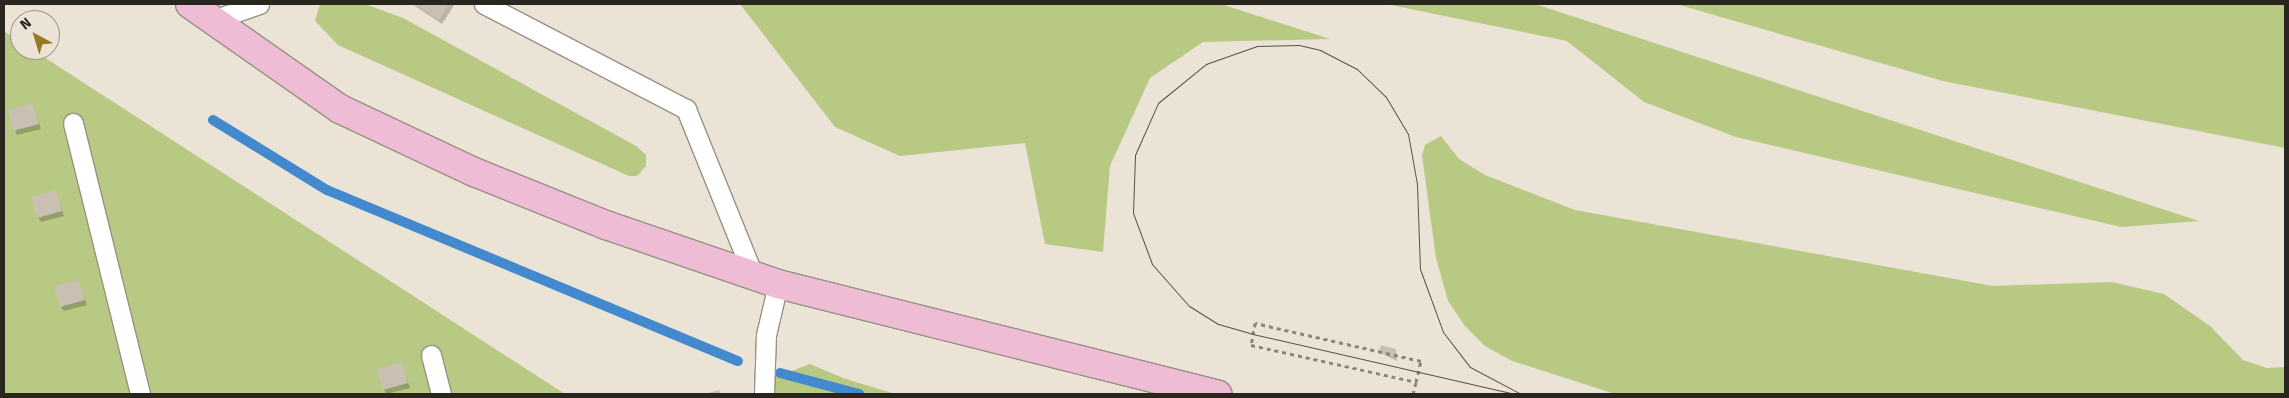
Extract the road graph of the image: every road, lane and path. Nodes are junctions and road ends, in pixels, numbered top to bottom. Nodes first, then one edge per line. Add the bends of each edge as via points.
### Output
1 (190, 4) edge
2 (259, 4) edge
3 (484, 4) edge
4 (210, 21) junction
5 (74, 123) dead end
6 (753, 275) junction
7 (778, 284) junction
8 (431, 355) dead end
9 (1416, 382) junction
10 (140, 394) edge
11 (441, 394) edge
12 (764, 394) edge
13 (1217, 394) edge
14 (1413, 394) edge

1 - 4 main road
2 - 4 lane
3 - 6 lane via 686,109
4 - 6 main road via 340,109 456,163 606,225
5 - 10 lane
6 - 7 main road
7 - 12 lane via 766,334
7 - 13 main road
8 - 11 lane
9 - 9 path via 1251,345 1255,323 1421,361
9 - 14 path

